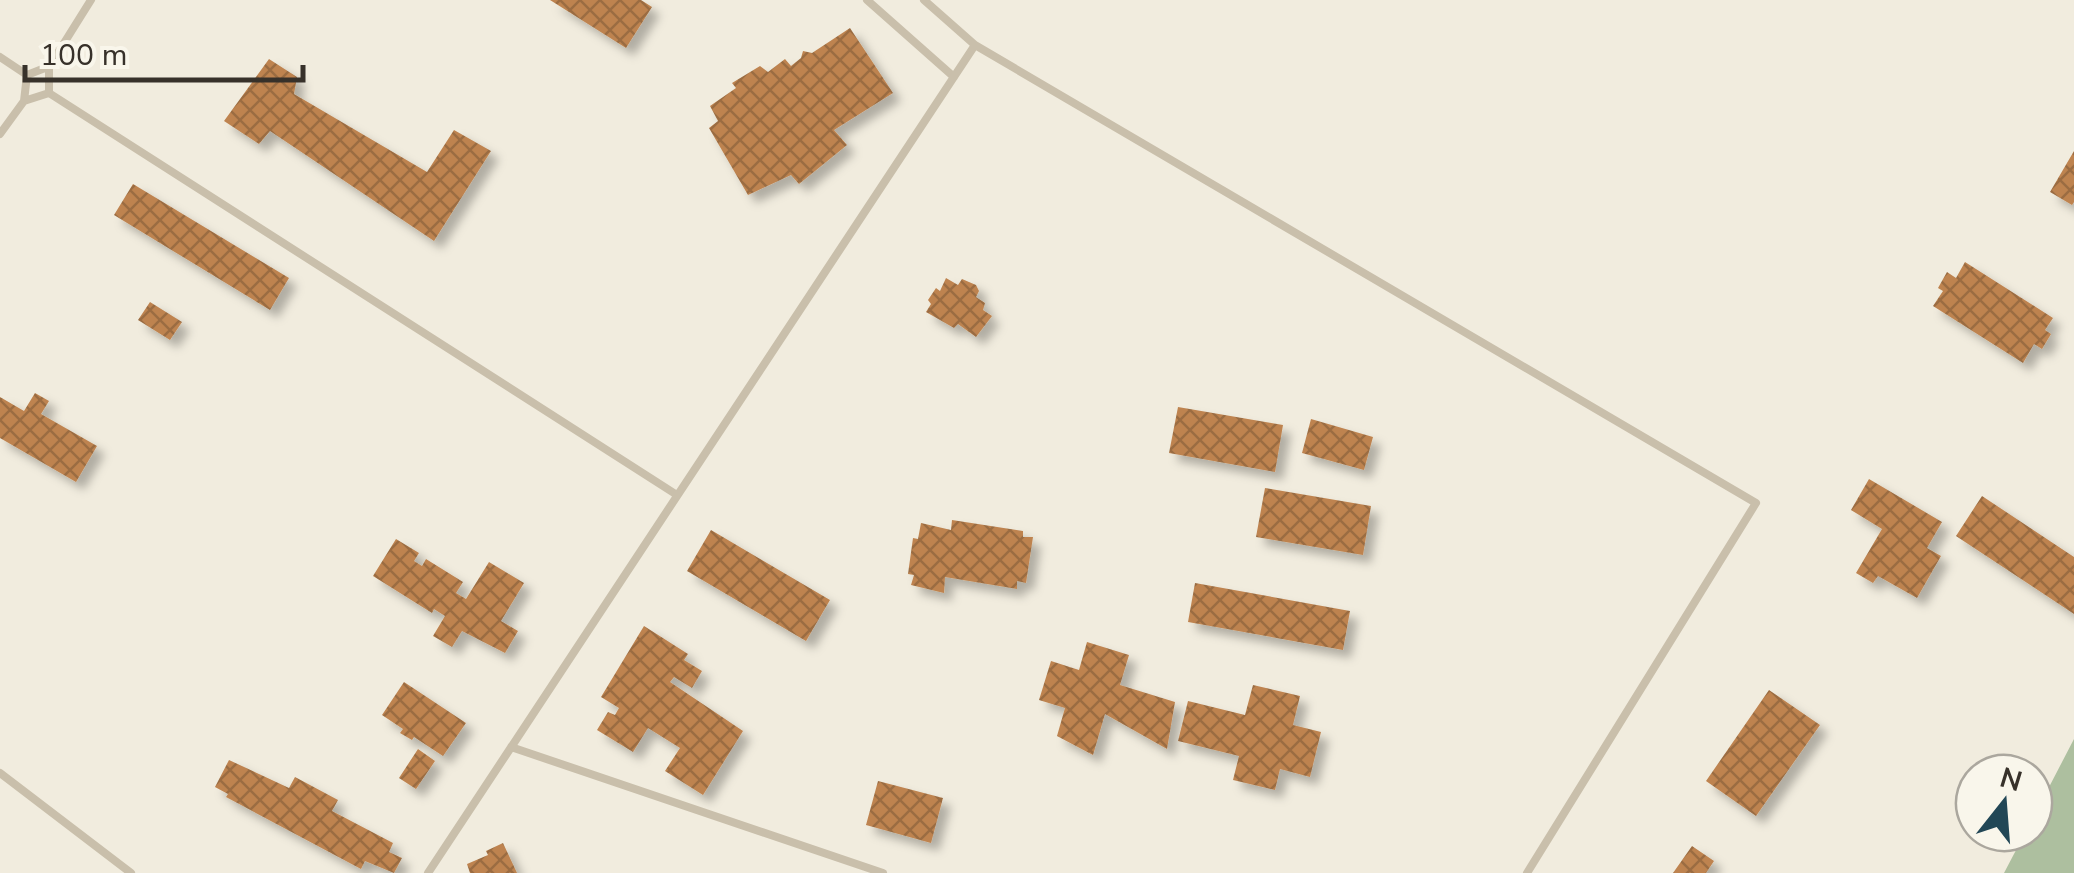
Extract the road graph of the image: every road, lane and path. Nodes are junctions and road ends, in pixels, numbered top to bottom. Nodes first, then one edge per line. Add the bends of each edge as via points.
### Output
1 (91, 0) edge
2 (867, 0) edge
3 (924, 0) edge
4 (975, 45) junction
5 (0, 57) edge
6 (50, 66) junction
7 (27, 75) junction
8 (954, 77) junction
9 (48, 93) junction
10 (24, 101) junction
11 (0, 134) edge
12 (676, 495) junction
13 (511, 747) junction
14 (0, 773) edge
15 (131, 873) edge
16 (428, 873) edge
17 (883, 873) edge
18 (1527, 873) edge

1 - 6 lane
2 - 8 lane
3 - 4 lane
4 - 8 lane
4 - 18 lane via 1756,503
5 - 7 lane
6 - 7 lane
6 - 9 lane
7 - 10 lane
8 - 12 lane
9 - 10 lane
9 - 12 lane
10 - 11 lane
12 - 13 lane
13 - 16 lane
13 - 17 lane
14 - 15 lane

